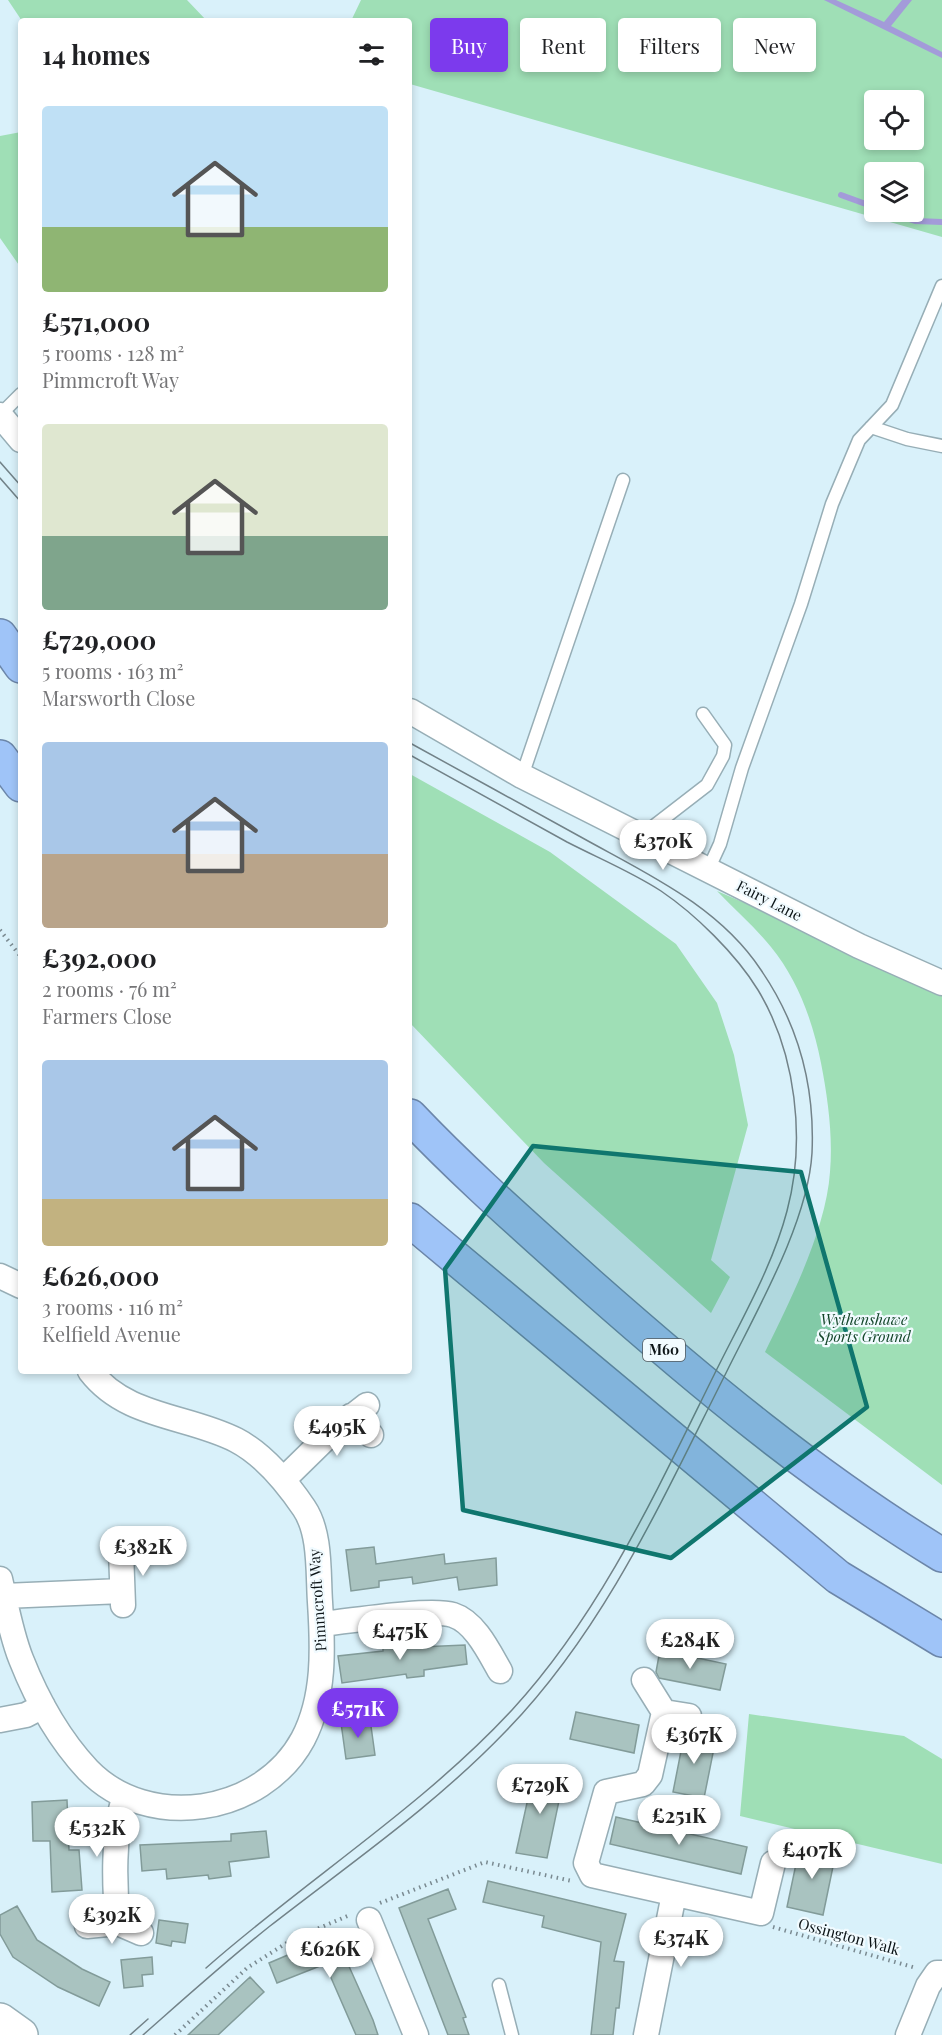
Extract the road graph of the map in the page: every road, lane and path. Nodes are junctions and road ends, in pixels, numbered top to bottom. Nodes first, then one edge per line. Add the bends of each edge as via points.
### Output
1 (942, 286) edge
2 (18, 397) edge
3 (0, 415) edge
4 (871, 427) junction
5 (18, 436) edge
6 (942, 446) edge
7 (622, 480) dead end
8 (0, 636) edge
9 (18, 662) edge
10 (412, 712) edge
11 (703, 714) dead end
12 (0, 757) edge
13 (522, 776) junction
14 (18, 781) edge
15 (641, 836) junction
16 (708, 870) junction
17 (0, 930) edge
18 (18, 953) edge
19 (942, 983) edge
20 (412, 1118) edge
21 (412, 1222) edge
22 (0, 1276) edge
23 (18, 1285) edge
24 (98, 1374) edge
25 (371, 1435) dead end
26 (283, 1480) junction
27 (122, 1551) dead end
28 (942, 1555) edge
29 (2, 1588) edge
30 (322, 1624) junction
31 (942, 1640) edge
32 (500, 1671) dead end
33 (644, 1680) dead end
34 (44, 1706) junction
35 (664, 1712) junction
36 (689, 1716) dead end
37 (0, 1720) edge
38 (124, 1798) junction
39 (773, 1863) dead end
40 (674, 1894) junction
41 (761, 1913) junction
42 (369, 1920) dead end
43 (118, 1923) junction
44 (87, 1926) dead end
45 (141, 1933) dead end
46 (939, 1973) edge
47 (499, 1985) dead end
48 (0, 2020) edge
49 (21, 2035) edge
50 (416, 2035) edge
51 (512, 2035) edge
52 (646, 2035) edge
53 (908, 2035) edge

1 - 4 lane via 892,405
2 - 3 lane
3 - 5 street
4 - 6 lane
4 - 16 lane via 859,440 832,504 720,844
7 - 13 lane
8 - 9 highway
10 - 13 street, Fairy Lane
11 - 15 lane via 725,746 714,775 707,786
12 - 14 highway
13 - 15 street, Fairy Lane
15 - 16 street, Fairy Lane
16 - 19 street, Fairy Lane
17 - 18 path
20 - 28 highway, M60 via 464,1172 695,1378 889,1523
21 - 31 highway via 838,1577
22 - 23 street
24 - 26 street, Pimmcroft Way via 131,1404 236,1440
25 - 26 street via 359,1411
26 - 30 street, Pimmcroft Way via 306,1511 317,1548
27 - 29 street via 123,1598
29 - 34 street, Pimmcroft Way via 20,1657
30 - 32 street via 453,1615 483,1642
30 - 38 street, Pimmcroft Way via 323,1670 314,1708 304,1738 286,1765 260,1786 230,1800 198,1807 161,1808
33 - 35 street
34 - 37 street via 26,1715
34 - 38 street, Pimmcroft Way via 89,1770
35 - 36 street
35 - 40 street via 650,1775 643,1784 606,1792 586,1863 592,1875
38 - 43 street via 118,1817
39 - 41 street
40 - 41 street
40 - 52 street
41 - 46 path, Ossington Walk via 776,1930
42 - 50 street
43 - 44 street
43 - 45 street
46 - 53 street via 928,1986
47 - 51 lane
48 - 49 main road

